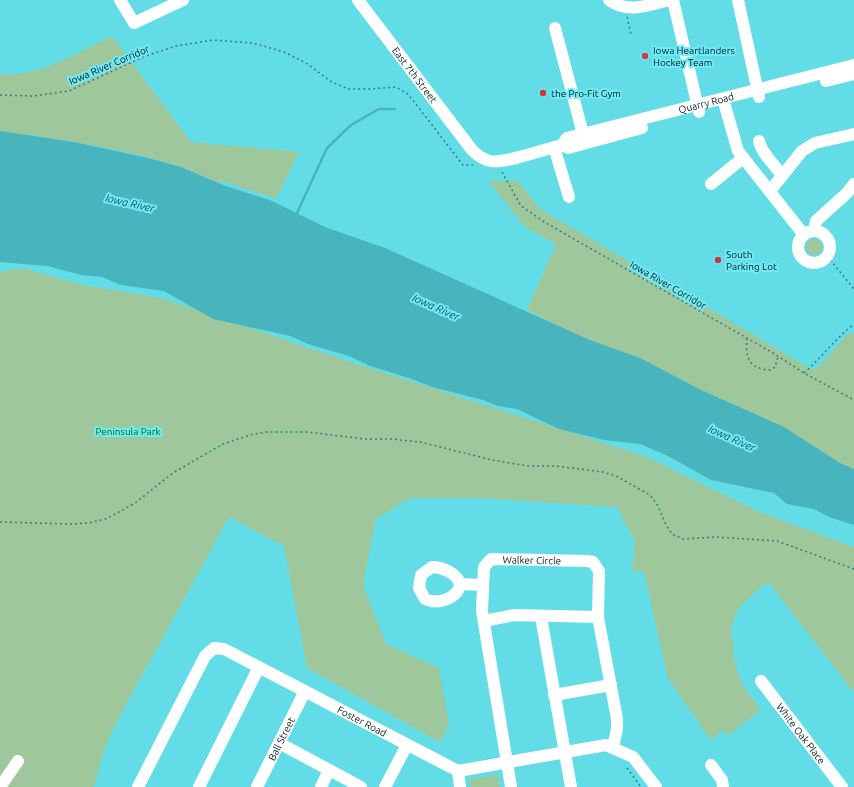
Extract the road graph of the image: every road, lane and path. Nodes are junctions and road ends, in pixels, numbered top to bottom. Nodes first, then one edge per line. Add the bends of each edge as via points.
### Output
1 (120, 0) edge
2 (183, 0) edge
3 (609, 0) edge
4 (670, 0) edge
5 (673, 0) edge
6 (738, 0) edge
7 (359, 1) edge
8 (625, 7) junction
9 (555, 28) dead end
10 (631, 34) dead end
11 (854, 65) edge
12 (854, 74) edge
13 (758, 94) junction
14 (0, 95) edge
15 (724, 102) junction
16 (698, 109) junction
17 (583, 134) junction
18 (854, 134) edge
19 (758, 141) dead end
20 (558, 146) junction
21 (472, 150) joint
22 (483, 158) junction
23 (743, 158) junction
24 (499, 160) junction
25 (782, 176) junction
26 (711, 184) dead end
27 (854, 184) edge
28 (770, 191) junction
29 (569, 197) dead end
30 (809, 233) junction
31 (827, 256) junction
32 (854, 288) edge
33 (854, 324) edge
34 (747, 338) junction
35 (778, 356) junction
36 (804, 374) junction
37 (854, 400) edge
38 (0, 522) edge
39 (854, 568) edge
40 (460, 584) dead end
41 (483, 585) junction
42 (541, 617) junction
43 (598, 617) junction
44 (484, 621) junction
45 (259, 667) junction
46 (761, 681) dead end
47 (611, 685) junction
48 (305, 691) junction
49 (554, 695) junction
50 (279, 743) junction
51 (407, 745) junction
52 (613, 747) junction
53 (565, 752) junction
54 (18, 761) dead end
55 (508, 763) junction
56 (711, 764) dead end
57 (329, 770) junction
58 (458, 771) junction
59 (0, 787) edge
60 (138, 787) edge
61 (199, 787) edge
62 (257, 787) edge
63 (321, 787) edge
64 (362, 787) edge
65 (385, 787) edge
66 (460, 787) edge
67 (511, 787) edge
68 (571, 787) edge
69 (656, 787) edge
70 (723, 787) edge
71 (842, 787) edge

1 - 2 street via 134,23
3 - 8 street via 618,7
4 - 8 street via 640,7
5 - 16 street
6 - 13 street
7 - 21 street, East 7th Street
8 - 10 path
9 - 17 street
11 - 13 street, Quarry Road
12 - 13 street, Quarry Road
13 - 15 street, Quarry Road
14 - 22 path, Iowa River Corridor via 33,96 69,91 143,57 176,46 213,40 253,43 306,62 330,80 348,89 396,87 408,94 463,165 473,165
15 - 16 street, Quarry Road
15 - 23 street via 731,131
16 - 17 street, Quarry Road
16 - 20 street, Quarry Road via 568,148
17 - 20 street, Quarry Road via 567,138
18 - 25 street via 815,143 802,151
19 - 25 street via 760,149
20 - 24 street, Quarry Road
20 - 29 street
21 - 22 street, Quarry Road
22 - 24 street, Quarry Road
23 - 26 street
23 - 28 street
24 - 34 path, Iowa River Corridor via 503,176 521,206
25 - 28 street
27 - 30 street via 816,221
28 - 30 street
30 - 31 street via 823,234 830,247
30 - 31 street via 799,244 800,254 814,262 819,262
31 - 32 path
33 - 36 path via 837,338
34 - 35 path, Iowa River Corridor
34 - 35 path via 746,354 751,363 771,370 775,367
35 - 36 path, Iowa River Corridor
36 - 37 path, Iowa River Corridor
38 - 39 path via 70,524 108,518 135,503 173,474 224,444 266,432 307,432 420,442 528,466 556,466 603,472 616,476 650,495 672,534 683,539 716,537 777,541
40 - 41 street
41 - 43 street, Walker Circle via 484,567 491,559 593,562 599,576
41 - 44 street, Walker Circle
42 - 43 street
42 - 44 street via 514,616
42 - 49 street
43 - 47 street, Walker Circle
44 - 55 street, Walker Circle
45 - 48 street, Foster Road
45 - 60 street, Foster Road via 224,649 214,648 205,656
45 - 61 street
46 - 71 street, White Oak Place
47 - 49 street
47 - 52 street, Walker Circle via 618,729
48 - 50 street, Ball Street
48 - 51 street, Foster Road
49 - 53 street
50 - 57 street
50 - 62 street, Ball Street
51 - 58 street, Foster Road
51 - 65 street
52 - 53 street via 598,745
52 - 69 street via 633,757
53 - 55 street
53 - 68 street
54 - 59 street
55 - 58 street
55 - 67 street, Walker Circle
56 - 70 street via 722,780
57 - 63 street
57 - 64 street
58 - 66 street

